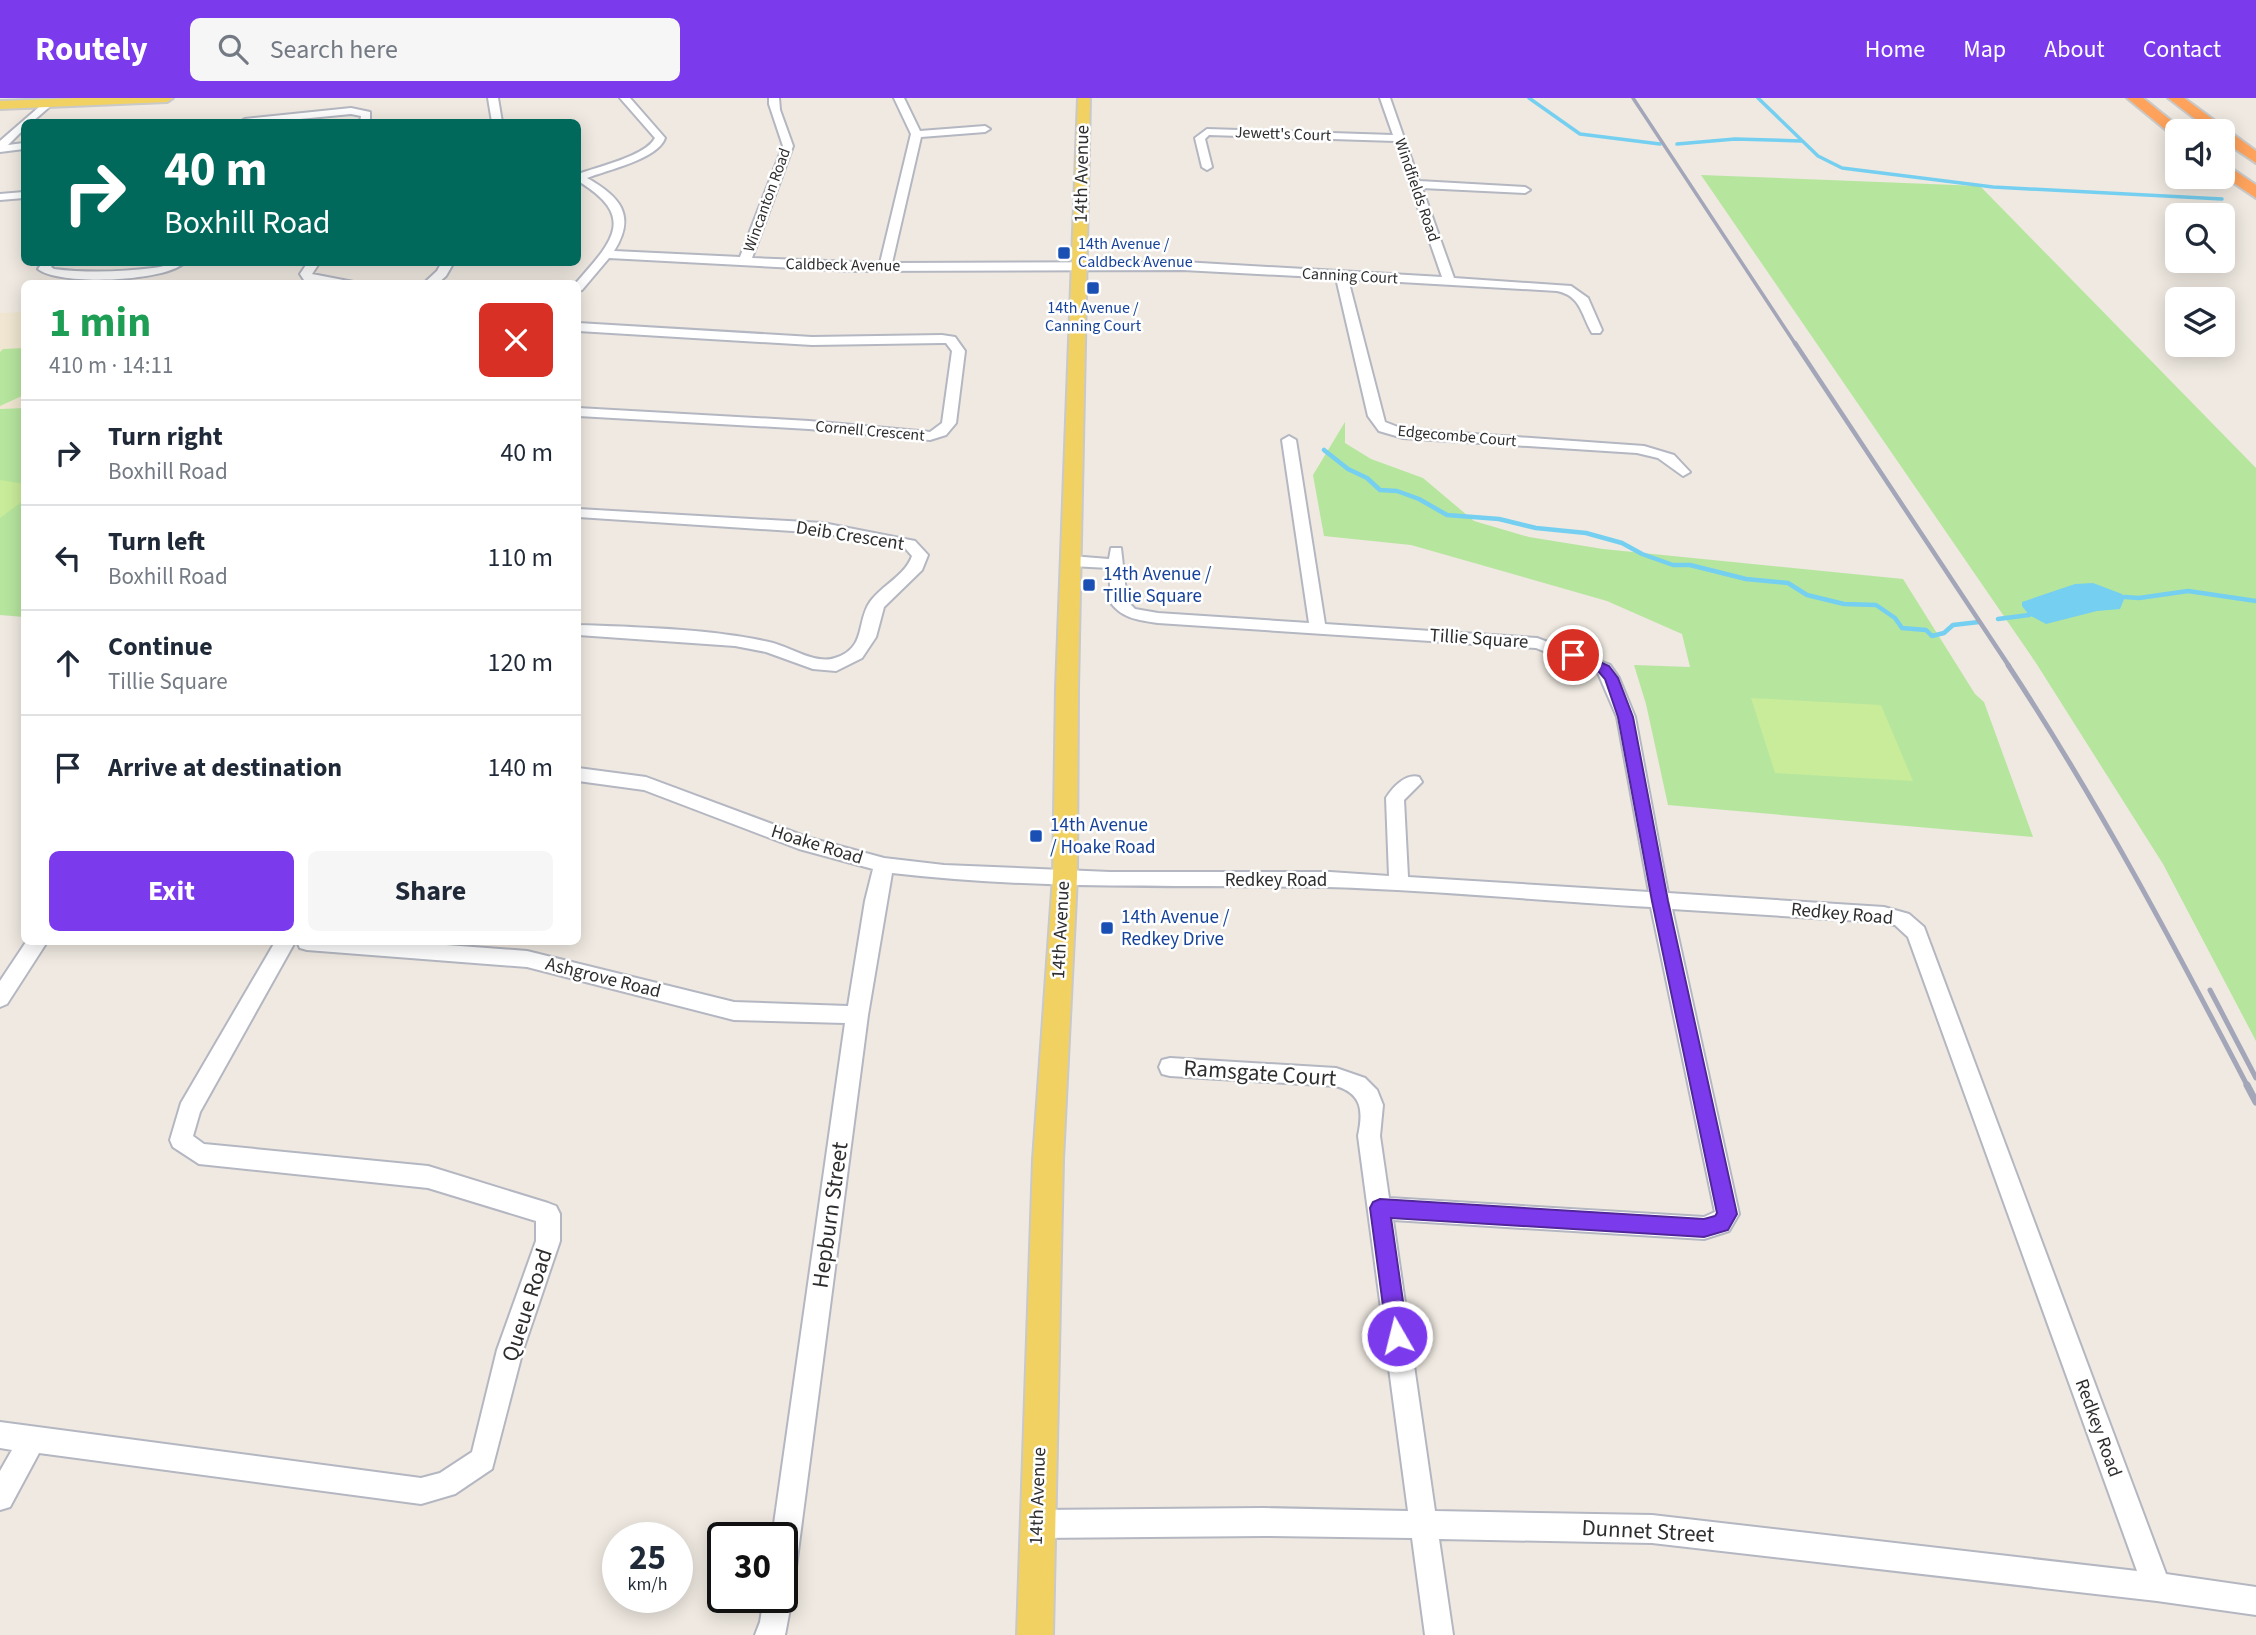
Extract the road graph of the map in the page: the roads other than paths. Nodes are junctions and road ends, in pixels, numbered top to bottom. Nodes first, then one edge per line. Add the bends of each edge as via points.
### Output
1 (167, 98) edge
2 (493, 98) edge
3 (625, 98) edge
4 (774, 98) edge
5 (899, 98) edge
6 (1084, 98) edge
7 (1385, 98) edge
8 (2134, 98) edge
9 (2175, 98) edge
10 (49, 103) junction
11 (0, 105) edge
12 (30, 119) edge
13 (273, 119) edge
14 (365, 119) edge
15 (496, 119) edge
16 (2203, 119) edge
17 (2165, 123) edge
18 (21, 127) edge
19 (985, 129) dead end
20 (916, 134) junction
21 (1399, 138) junction
22 (2235, 142) edge
23 (21, 146) edge
24 (0, 148) edge
25 (2256, 158) edge
26 (1208, 167) dead end
27 (581, 176) edge
28 (2235, 177) edge
29 (581, 179) edge
30 (1416, 184) junction
31 (1525, 190) dead end
32 (2256, 193) edge
33 (21, 195) edge
34 (0, 197) edge
35 (607, 254) junction
36 (744, 262) junction
37 (1080, 265) junction
38 (46, 266) edge
39 (173, 266) edge
40 (311, 266) edge
41 (446, 266) edge
42 (885, 266) junction
43 (1340, 275) junction
44 (329, 280) edge
45 (434, 280) edge
46 (1449, 281) junction
47 (581, 283) edge
48 (581, 327) edge
49 (1596, 330) dead end
50 (581, 412) edge
51 (1289, 440) dead end
52 (1683, 472) dead end
53 (581, 513) edge
54 (1071, 561) junction
55 (1318, 629) junction
56 (581, 630) edge
57 (581, 775) edge
58 (1413, 782) dead end
59 (884, 865) junction
60 (1065, 877) junction
61 (1399, 884) junction
62 (1660, 901) junction
63 (35, 945) edge
64 (283, 945) edge
65 (346, 945) edge
66 (0, 998) edge
67 (857, 1015) junction
68 (1170, 1067) dead end
69 (1380, 1208) junction
70 (0, 1435) edge
71 (33, 1439) junction
72 (0, 1497) edge
73 (788, 1522) edge
74 (1037, 1524) junction
75 (1423, 1526) junction
76 (2157, 1587) junction
77 (2256, 1601) edge
78 (776, 1613) edge
79 (769, 1635) edge
80 (1035, 1635) edge
81 (1439, 1635) edge

1 - 10 main road
2 - 15 street
3 - 27 street via 660,138 659,144
4 - 36 street, Wincanton Road via 788,146
5 - 20 street
6 - 37 main road, 14th Avenue
7 - 21 street, Windfields Road
8 - 17 highway
9 - 16 highway
10 - 11 main road
10 - 12 street
13 - 14 street via 351,111 366,114
18 - 24 street
19 - 20 street
20 - 42 street
21 - 26 street, Jewett's Court via 1207,132 1200,138
21 - 30 street, Windfields Road
22 - 25 highway
23 - 24 street
28 - 32 highway
29 - 35 street via 606,194 618,209 619,229
30 - 31 street
30 - 46 street, Windfields Road
33 - 34 street
35 - 36 street, Caldbeck Avenue
35 - 47 street
36 - 42 street, Caldbeck Avenue
37 - 42 street, Caldbeck Avenue
37 - 43 street, Canning Court
37 - 54 main road, 14th Avenue
38 - 39 street via 44,269 55,275 153,272
40 - 44 street via 308,277
41 - 45 street
43 - 46 street, Canning Court
43 - 52 street, Edgecombe Court via 1375,416 1384,429 1409,435 1658,452 1676,461
46 - 49 street, Canning Court via 1568,289 1581,296
48 - 50 street, Cornell Crescent via 812,341 942,339 958,346 949,423 934,436
51 - 55 street
53 - 56 street, Deib Crescent via 823,528 911,544 920,555 916,568 876,605 868,637 856,654 836,665 813,663 753,644
54 - 55 street, Tillie Square via 1116,557 1118,603 1130,613
54 - 60 main road, 14th Avenue
55 - 62 street, Tillie Square via 1536,643 1604,669 1618,694 1632,742
57 - 59 street, Hoake Road via 646,784 806,844
58 - 61 street via 1395,797
59 - 60 street, Hoake Road
59 - 67 street, Hepburn Street
60 - 61 street, Redkey Road
60 - 74 main road, 14th Avenue via 1048,1160
61 - 62 street, Redkey Road
62 - 69 street, Tillie Square via 1724,1198 1727,1214 1721,1223 1704,1228
62 - 76 street, Redkey Road via 1893,916 1908,921 1917,933
63 - 66 street
64 - 71 street, Queue Road via 189,1110 181,1140 199,1154 428,1177 548,1214 548,1241 510,1350 483,1460 446,1485 421,1491
65 - 67 street, Ashgrove Road via 527,959 734,1011
67 - 73 street, Hepburn Street
68 - 69 street, Ramsgate Court via 1352,1080 1369,1096 1375,1114 1369,1136
69 - 75 street, Ramsgate Court
70 - 71 street, Queue Road
71 - 72 street
74 - 75 street, Dunnet Street
74 - 80 main road, 14th Avenue
75 - 76 street, Dunnet Street via 1690,1531
75 - 81 street
76 - 77 street, Dunnet Street
78 - 79 street

